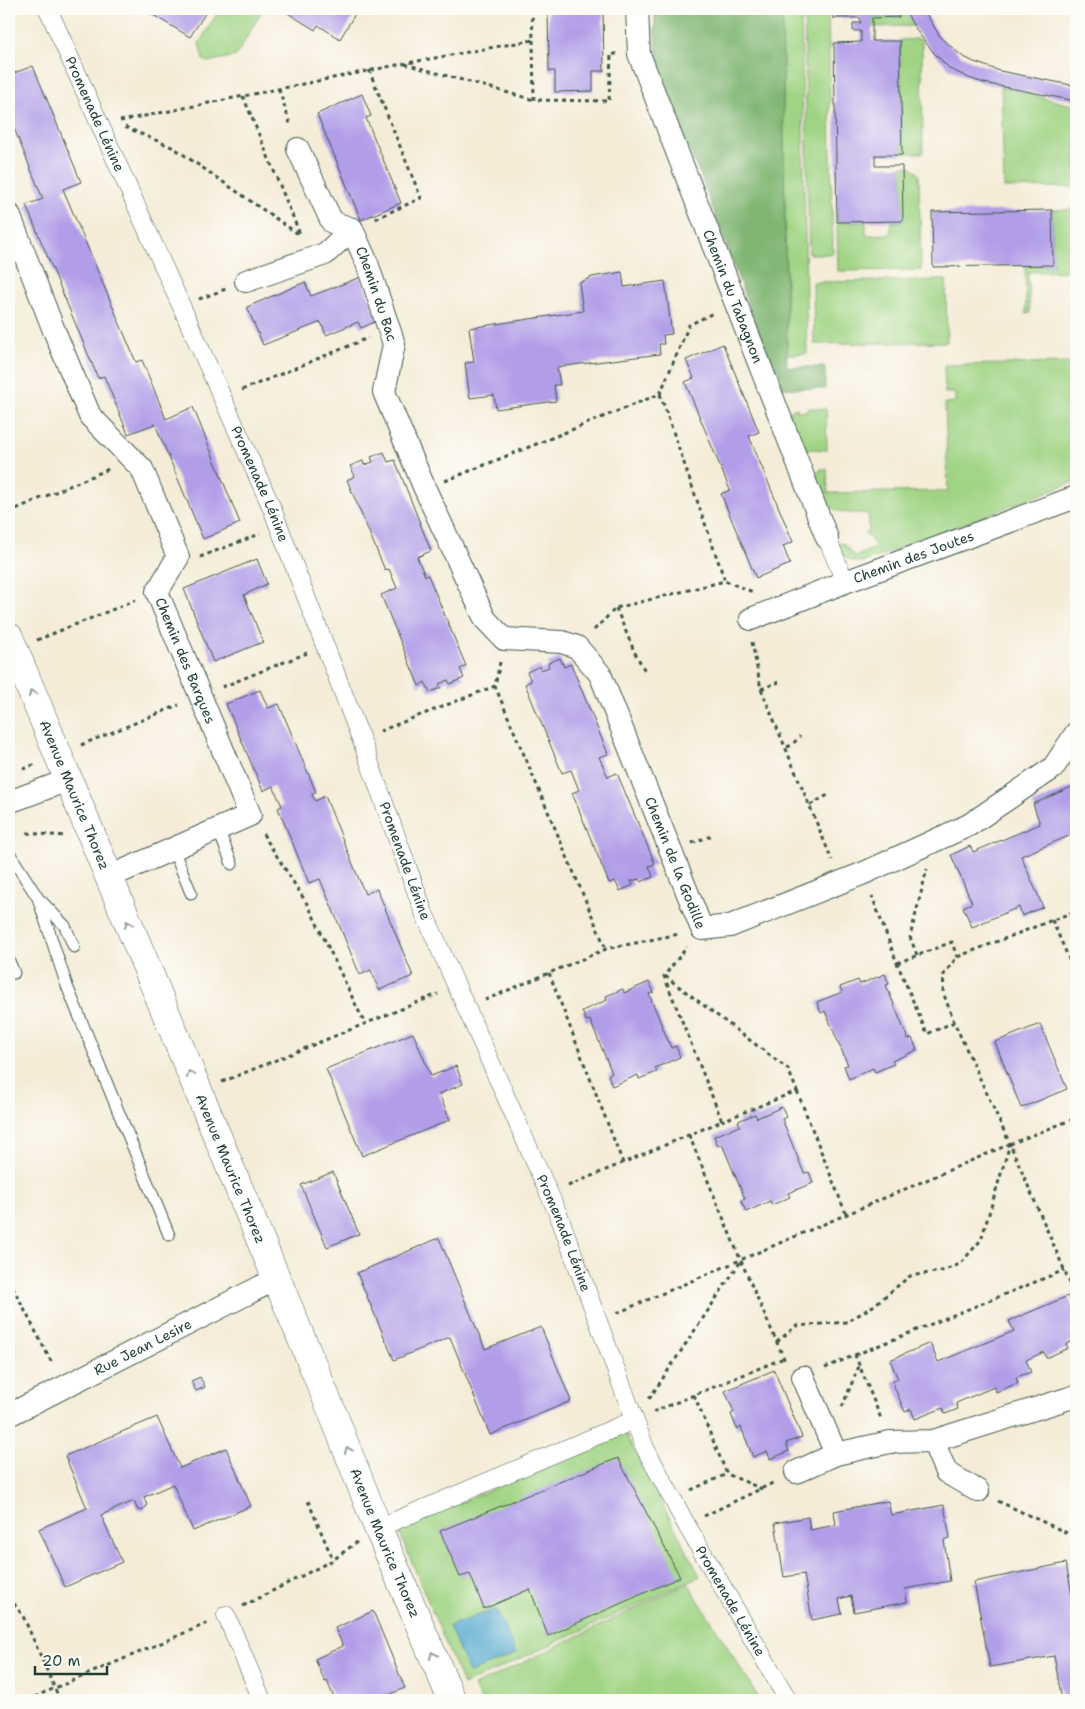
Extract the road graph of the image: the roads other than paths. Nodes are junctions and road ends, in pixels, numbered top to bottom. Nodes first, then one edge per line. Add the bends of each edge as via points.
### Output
1 (48, 9) edge
2 (637, 9) edge
3 (298, 149) road end
4 (9, 214) edge
5 (342, 226) junction
6 (246, 281) road end
7 (1076, 497) edge
8 (827, 538) joint
9 (845, 582) junction
10 (751, 628) road end
11 (11, 643) edge
12 (578, 647) joint
13 (1076, 733) edge
14 (68, 780) junction
15 (9, 802) edge
16 (218, 829) junction
17 (9, 831) edge
18 (9, 837) edge
19 (173, 849) junction
20 (9, 853) edge
21 (232, 864) dead end
22 (109, 877) junction
23 (191, 893) dead end
24 (38, 898) junction
25 (74, 947) dead end
26 (9, 961) edge
27 (14, 973) dead end
28 (169, 1235) dead end
29 (276, 1279) junction
30 (804, 1377) road end
31 (1076, 1396) edge
32 (9, 1415) edge
33 (634, 1420) junction
34 (933, 1441) junction
35 (833, 1445) junction
36 (796, 1472) road end
37 (978, 1491) road end
38 (378, 1528) junction
39 (226, 1615) dead end
40 (262, 1700) edge
41 (452, 1700) edge
42 (788, 1700) edge

1 - 33 street, Promenade Lénine via 279,526 424,914 550,1194
2 - 8 street, Chemin du Tabagnon via 639,54
3 - 5 street, Chemin du Bac
4 - 16 street, Chemin des Barques via 90,416 142,469 178,557 157,592 250,815
5 - 6 street, Chemin du Bac via 324,254
5 - 12 street, Chemin du Bac via 368,263 394,344 384,392 485,618 504,639 562,642
7 - 9 street, Chemin des Joutes
8 - 9 street, Chemin du Tabagnon
9 - 10 street, Chemin des Joutes via 785,605
14 -> 11 street, Avenue Maurice Thorez
12 - 13 street, Chemin de la Godille via 600,674 702,929 730,926 864,873 969,825 1053,768
14 - 15 street
14 - 22 street, Avenue Maurice Thorez
15 - 17 lane
16 - 19 street
16 - 21 lane
17 - 18 lane
19 - 22 street
19 - 23 lane
20 - 24 lane
29 -> 22 street, Avenue Maurice Thorez
24 - 25 lane via 65,926
24 - 28 lane via 67,986
26 - 27 lane
29 - 32 street, Rue Jean Lesire
38 -> 29 street, Avenue Maurice Thorez
30 - 35 street
31 - 34 street
33 - 38 street
33 - 42 street, Promenade Lénine via 645,1448 686,1524
34 - 35 street
34 - 37 street via 946,1472
35 - 36 street
41 -> 38 street, Avenue Maurice Thorez
39 - 40 street

